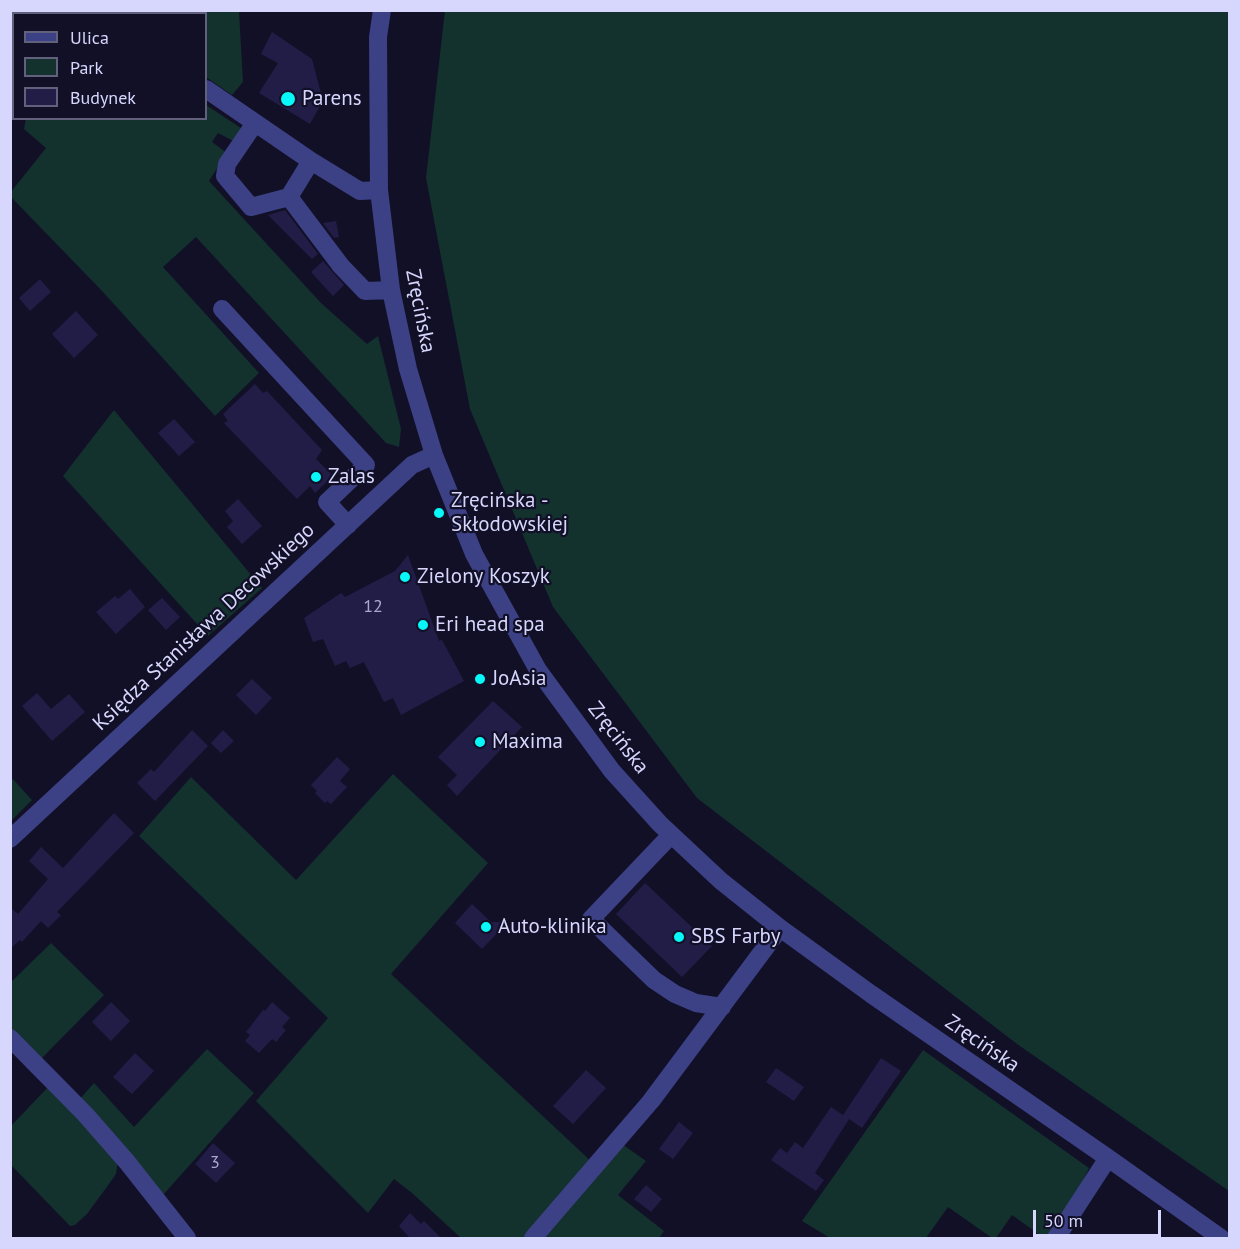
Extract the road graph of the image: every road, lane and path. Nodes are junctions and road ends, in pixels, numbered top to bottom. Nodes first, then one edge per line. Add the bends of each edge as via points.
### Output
1 (382, 10) edge
2 (207, 90) edge
3 (255, 123) junction
4 (311, 161) junction
5 (379, 190) junction
6 (289, 197) junction
7 (391, 290) junction
8 (222, 309) dead end
9 (434, 455) junction
10 (348, 525) junction
11 (671, 835) junction
12 (10, 839) edge
13 (780, 928) junction
14 (722, 1007) junction
15 (10, 1038) edge
16 (1108, 1158) junction
17 (187, 1239) edge
18 (533, 1239) edge
19 (1056, 1239) edge
20 (1221, 1239) edge

1 - 5 street, Zręcińska via 378,37
2 - 3 street
3 - 4 street
3 - 6 street via 227,164 225,176 251,207
4 - 5 street via 360,191
4 - 6 street
5 - 7 street, Zręcińska
6 - 7 street via 365,291
7 - 9 street, Zręcińska via 408,369
8 - 10 street via 366,465 327,502
9 - 10 street, Księdza Stanisława Decowskiego via 412,465
9 - 11 street, Zręcińska via 474,554 538,670 612,771
10 - 12 street, Księdza Stanisława Decowskiego
11 - 13 street, Zręcińska via 720,881
11 - 14 street via 591,919 654,980 696,1003
13 - 14 street
13 - 16 street, Zręcińska
14 - 18 street via 651,1101
15 - 17 street via 85,1114
16 - 19 street
16 - 20 street, Zręcińska

